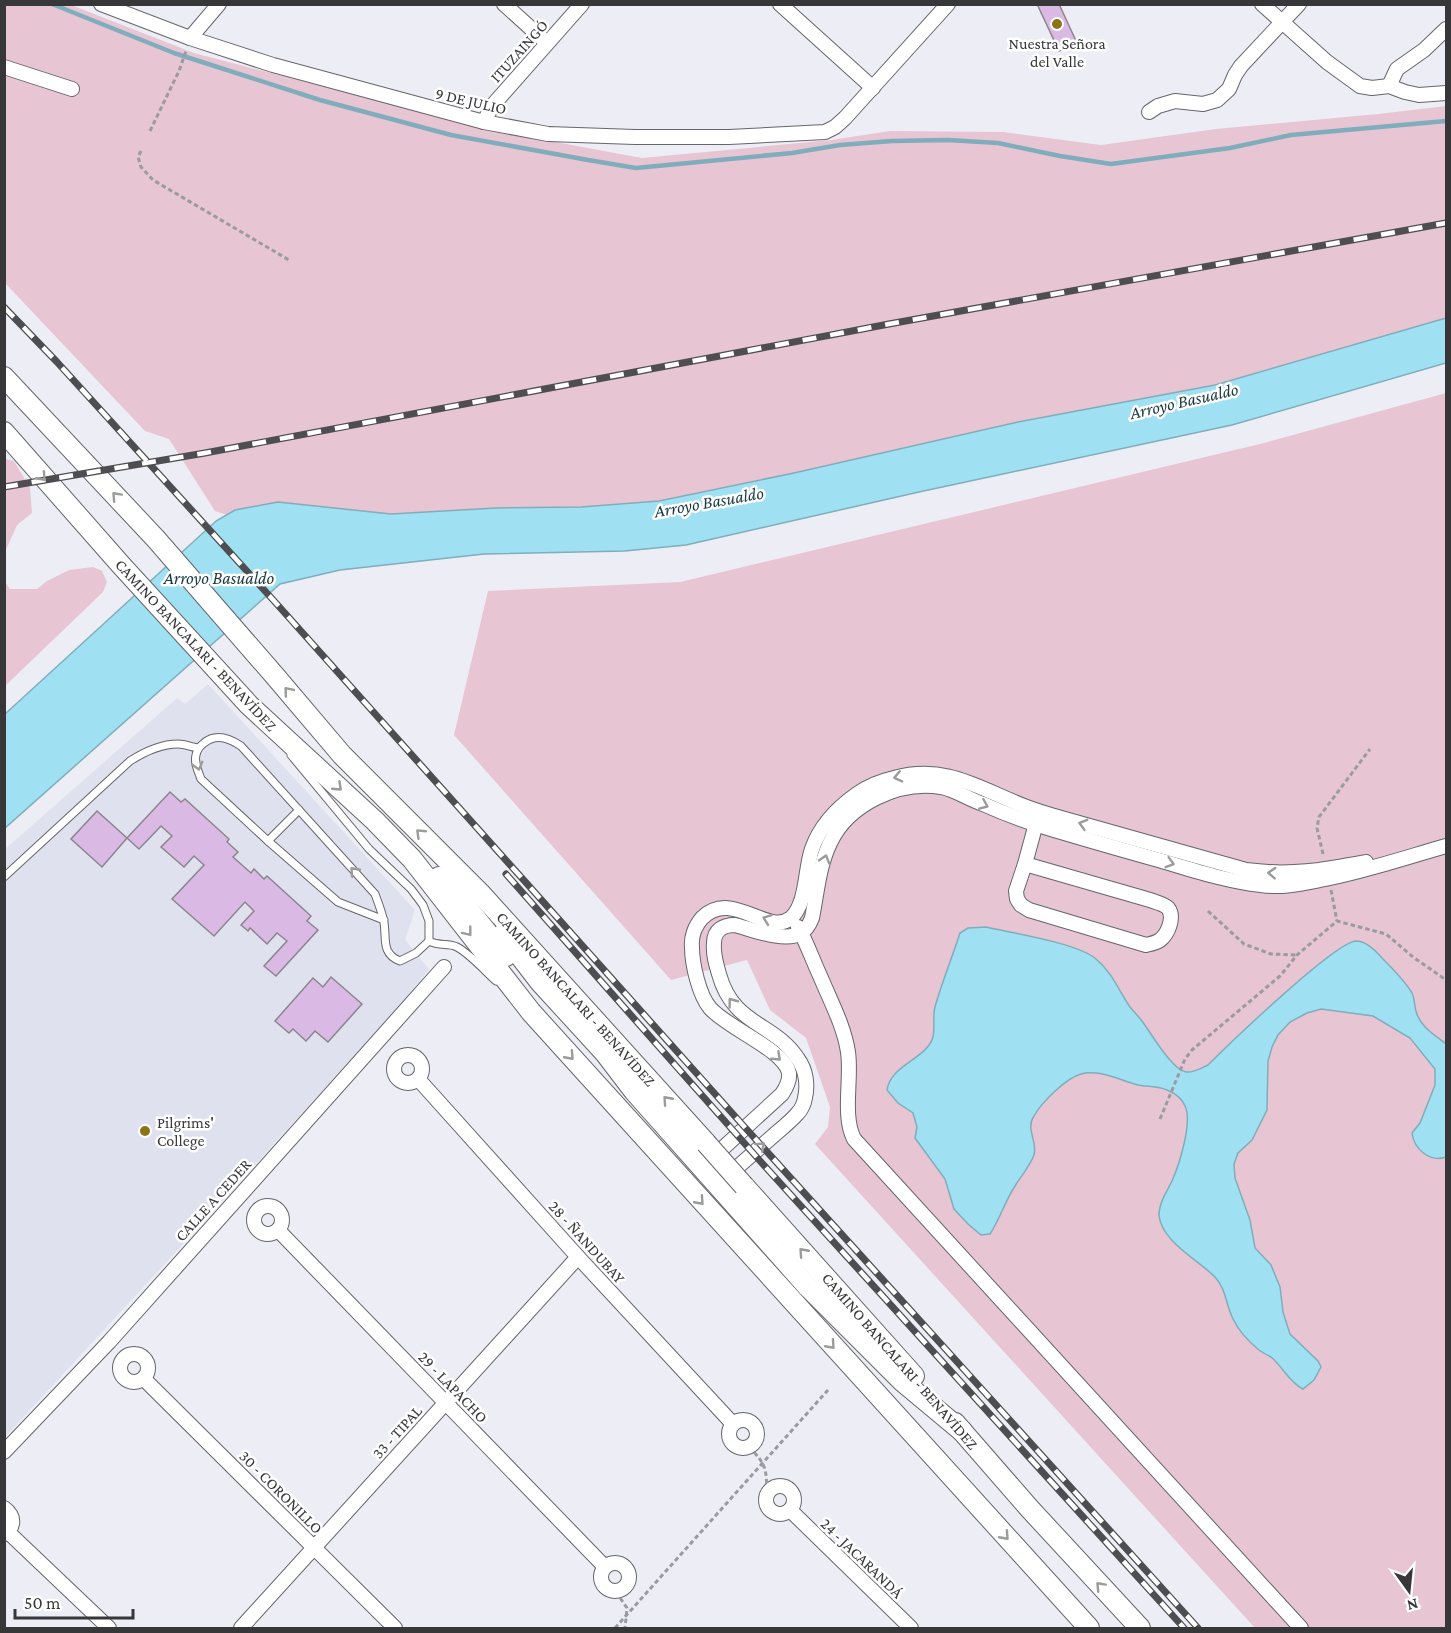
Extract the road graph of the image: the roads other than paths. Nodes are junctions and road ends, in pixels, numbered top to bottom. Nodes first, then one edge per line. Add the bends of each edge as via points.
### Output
1 (101, 4) edge
2 (219, 4) edge
3 (504, 4) edge
4 (582, 4) edge
5 (780, 4) edge
6 (948, 4) edge
7 (1262, 4) edge
8 (1299, 4) edge
9 (1283, 23) junction
10 (1446, 29) edge
11 (190, 38) junction
12 (547, 43) junction
13 (4, 67) edge
14 (1389, 86) junction
15 (873, 88) junction
16 (72, 89) dead end
17 (1446, 93) edge
18 (1149, 112) dead end
19 (484, 122) junction
20 (4, 377) edge
21 (4, 432) edge
22 (249, 705) junction
23 (198, 748) junction
24 (298, 810) junction
25 (1038, 818) junction
26 (268, 841) junction
27 (1446, 846) edge
28 (445, 858) junction
29 (412, 860) junction
30 (1025, 864) junction
31 (4, 877) edge
32 (792, 917) junction
33 (384, 920) junction
34 (801, 933) junction
35 (429, 941) junction
36 (444, 967) dead end
37 (721, 981) junction
38 (700, 987) junction
39 (531, 1012) junction
40 (419, 1080) dead end
41 (634, 1091) junction
42 (702, 1167) junction
43 (718, 1185) junction
44 (278, 1230) dead end
45 (578, 1257) junction
46 (808, 1287) junction
47 (144, 1379) dead end
48 (446, 1403) junction
49 (733, 1424) junction
50 (962, 1431) junction
51 (4, 1452) edge
52 (4, 1508) edge
53 (790, 1510) junction
54 (988, 1517) junction
55 (6, 1533) edge
56 (314, 1547) junction
57 (605, 1567) junction
58 (109, 1629) edge
59 (241, 1629) edge
60 (395, 1629) edge
61 (911, 1629) edge
62 (1089, 1629) edge
63 (1140, 1629) edge
64 (1301, 1629) edge

1 - 11 street, 9 DE JULIO
2 - 11 street
3 - 12 street
4 - 12 street, ITUZAINGÓ
5 - 15 street
6 - 15 street, 9 DE JULIO
7 - 9 street
8 - 9 street
9 - 14 street via 1360,86
9 - 18 street via 1241,66 1229,90 1217,100 1203,104 1175,100
10 - 14 street via 1398,69
11 - 19 street, 9 DE JULIO via 273,65
12 - 19 street, ITUZAINGÓ via 492,106
13 - 16 street
14 - 17 street via 1419,95
15 - 19 street, 9 DE JULIO via 845,118 825,132 635,137 548,134
28 -> 20 main road, CAMINO BANCALARI - BENAVÍDEZ via 342,755 156,539
21 -> 22 main road, CAMINO BANCALARI - BENAVÍDEZ
22 -> 29 main road, CAMINO BANCALARI - BENAVÍDEZ
22 - 35 lane via 369,849 411,889 427,913
23 - 24 lane via 208,739 232,740
23 -> 26 lane via 195,757 201,779
23 - 31 lane via 178,744 160,747 130,761
24 - 26 lane
33 -> 24 lane via 375,894
25 - 27 street via 1223,879 1263,886 1286,886 1327,874 1350,874
25 - 30 street
25 -> 32 street via 1025,807 937,773 886,780 855,795 823,827 812,850 800,905
34 -> 25 street via 812,918 823,859 831,841 849,818 876,798 908,788 940,787 981,804
26 - 33 lane via 338,902
28 - 41 main road via 540,982
50 -> 28 main road, CAMINO BANCALARI - BENAVÍDEZ, bridge via 534,951
29 -> 39 main road, CAMINO BANCALARI - BENAVÍDEZ
29 - 41 main road via 446,883 540,999
30 - 30 street via 1016,891 1021,905 1029,910 1146,945 1159,941 1170,923 1166,906
32 - 34 street
32 -> 38 street via 773,922 726,908 705,916 694,932 692,947
33 - 35 lane via 386,947 393,958 400,961
34 - 37 street via 779,936 735,925 719,929 713,946
34 - 64 street via 846,1042 849,1125 854,1139
35 - 39 lane via 455,945
36 - 51 street, CALLE A CEDER via 109,1342
37 - 38 street
43 -> 37 street via 797,1114 806,1093 800,1060 783,1041 740,1011 730,1001
38 -> 42 street via 719,1017 783,1060 789,1078 782,1094
39 -> 54 main road, CAMINO BANCALARI - BENAVÍDEZ
40 - 45 street, 28 - ÑANDUBAY
41 - 42 main road
42 - 43 main road
43 - 46 main road
44 - 48 street, 29 - LAPACHO
45 - 48 street, 33 - TIPAL
45 - 49 street, 28 - ÑANDUBAY
46 - 50 main road via 902,1381
46 - 54 main road via 840,1331 965,1479
47 - 56 street, 30 - CORONILLO
48 - 56 street, 33 - TIPAL
48 - 57 street, 29 - LAPACHO
49 - 49 street via 742,1419 755,1426 757,1436 753,1444 740,1449 732,1444 728,1432
63 -> 50 main road, CAMINO BANCALARI - BENAVÍDEZ
52 - 55 street via 13,1520
53 - 53 street via 781,1514 766,1503 767,1493 774,1486 783,1485 791,1490 795,1498
53 - 61 street, 24 - JACARANDÁ
54 -> 62 main road, CAMINO BANCALARI - BENAVÍDEZ
55 - 58 street
56 - 59 street, 33 - TIPAL
56 - 60 street, 30 - CORONILLO
57 - 57 street via 618,1563 626,1567 630,1575 621,1591 603,1585

